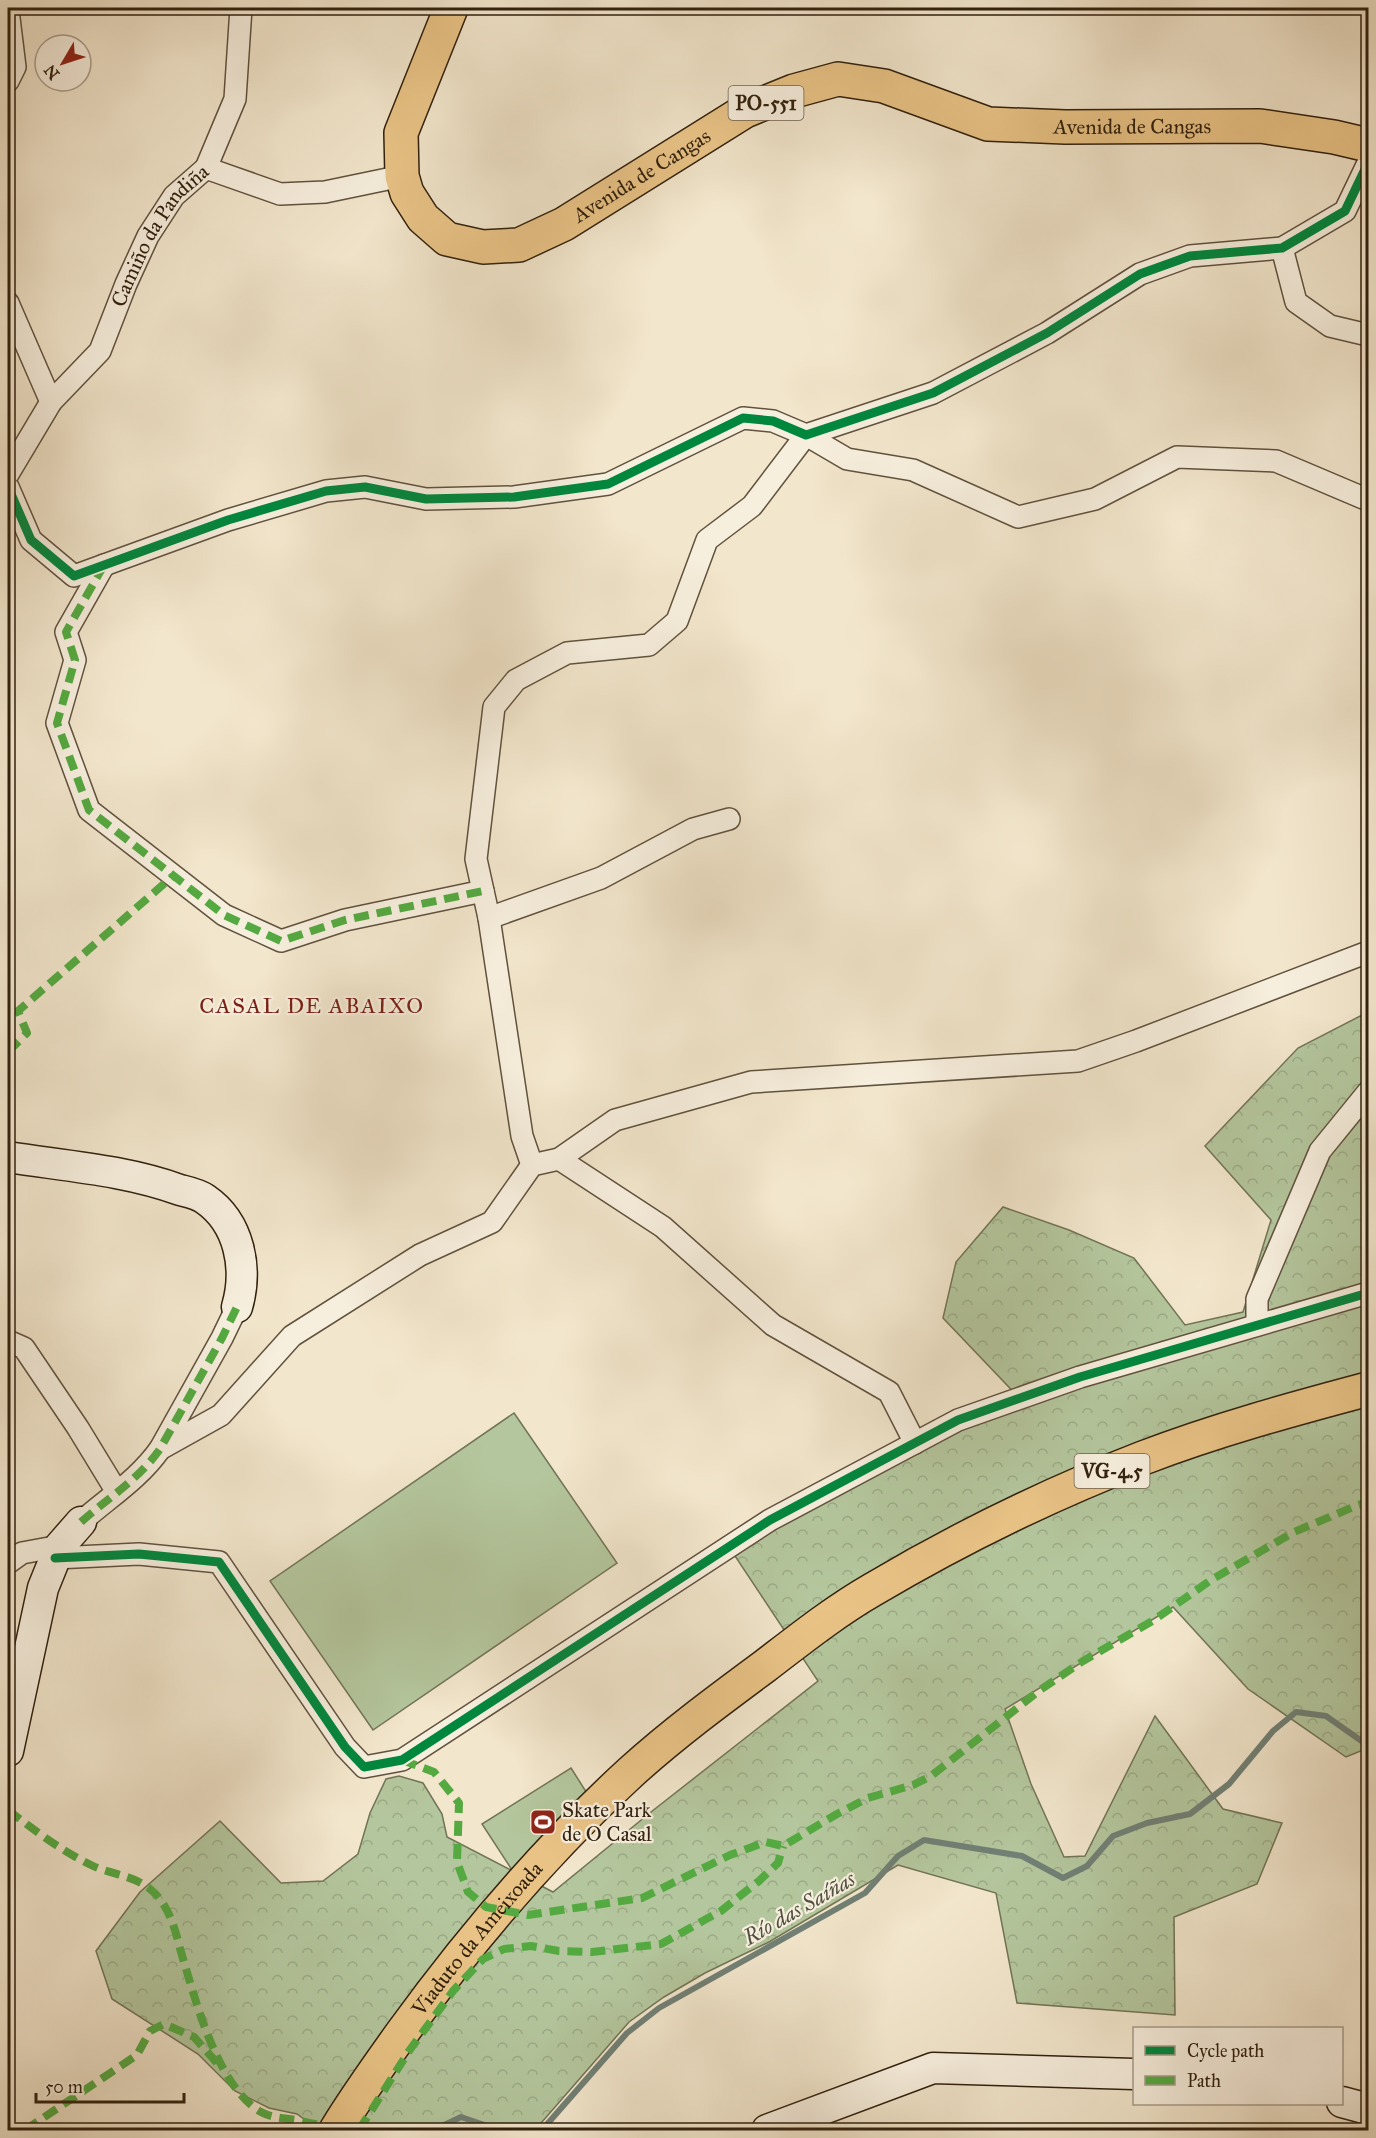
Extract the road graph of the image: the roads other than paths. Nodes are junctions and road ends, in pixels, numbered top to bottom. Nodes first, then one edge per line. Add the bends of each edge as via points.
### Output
1 (241, 8) edge
2 (450, 8) edge
3 (8, 10) edge
4 (8, 81) edge
5 (1368, 145) edge
6 (1368, 163) edge
7 (206, 168) junction
8 (402, 176) junction
9 (1282, 248) junction
10 (8, 303) edge
11 (1368, 335) edge
12 (51, 402) junction
13 (806, 435) junction
14 (8, 474) edge
15 (8, 487) edge
16 (1368, 500) edge
17 (104, 565) junction
18 (729, 819) dead end
19 (483, 891) junction
20 (489, 918) junction
21 (1368, 952) edge
22 (1368, 1092) edge
23 (8, 1157) edge
24 (559, 1159) junction
25 (532, 1165) junction
26 (1368, 1293) edge
27 (237, 1307) joint
28 (1257, 1324) junction
29 (8, 1341) edge
30 (1368, 1389) edge
31 (915, 1443) junction
32 (160, 1449) junction
33 (117, 1492) junction
34 (81, 1522) joint
35 (57, 1552) junction
36 (8, 1563) edge
37 (8, 1751) edge
38 (1133, 2074) edge
39 (1343, 2103) edge
40 (1368, 2109) edge
41 (336, 2130) edge
42 (767, 2130) edge

1 - 7 street via 235,99
2 - 8 main road, Avenida de Cangas / PO-551 via 401,133
3 - 4 street via 15,67
5 - 8 main road, Avenida de Cangas / PO-551 via 1260,126 988,124 884,86 838,79 745,111 564,224 519,245 483,247 447,239 423,218 407,193
6 - 9 street via 1345,211
7 - 8 street, Camiño da Pandiña via 280,195 325,192
7 - 12 street, Camiño da Pandiña via 174,196 148,236 100,351
9 - 11 street via 1296,302 1330,326
9 - 13 street via 1190,256 1140,274 1047,333 933,393
10 - 12 street
12 - 14 street, Camiño da Pandiña
13 - 16 street via 847,459 913,470 1018,516 1095,498 1177,457 1276,461
13 - 17 street via 773,421 743,418 608,484 514,497 426,499 365,487 326,491 228,520
13 - 19 street via 752,506 707,540 677,621 649,645 567,653 516,680 494,706 476,859
15 - 17 street via 31,540 74,576
17 - 19 street via 66,632 75,660 57,723 89,810 224,915 281,941 345,920
18 - 20 street via 693,829 601,878
19 - 20 street
20 - 25 street via 522,1136
21 - 24 street via 1078,1061 751,1082 615,1120
22 - 28 street via 1320,1151 1257,1299
23 - 27 street via 149,1179 204,1198 224,1215 236,1242 242,1265
24 - 25 street
24 - 31 street via 663,1227 773,1325 889,1392
25 - 32 street via 492,1222 420,1255 292,1336 221,1415
26 - 28 street
27 - 32 street
28 - 31 street via 1069,1381 958,1420
29 - 33 street via 24,1348
30 - 41 main road, Viaduto da Ameixoada / VG-4.5 via 1144,1457 1039,1502 870,1591 806,1635 705,1710 631,1772 544,1860 482,1927 355,2098
31 - 35 street via 770,1520 402,1760 364,1767 345,1747 219,1562 140,1554
32 - 33 street
33 - 34 street
34 - 35 street
35 - 36 street via 22,1553
35 - 37 street via 43,1588
38 - 42 street via 933,2068
39 - 40 street

